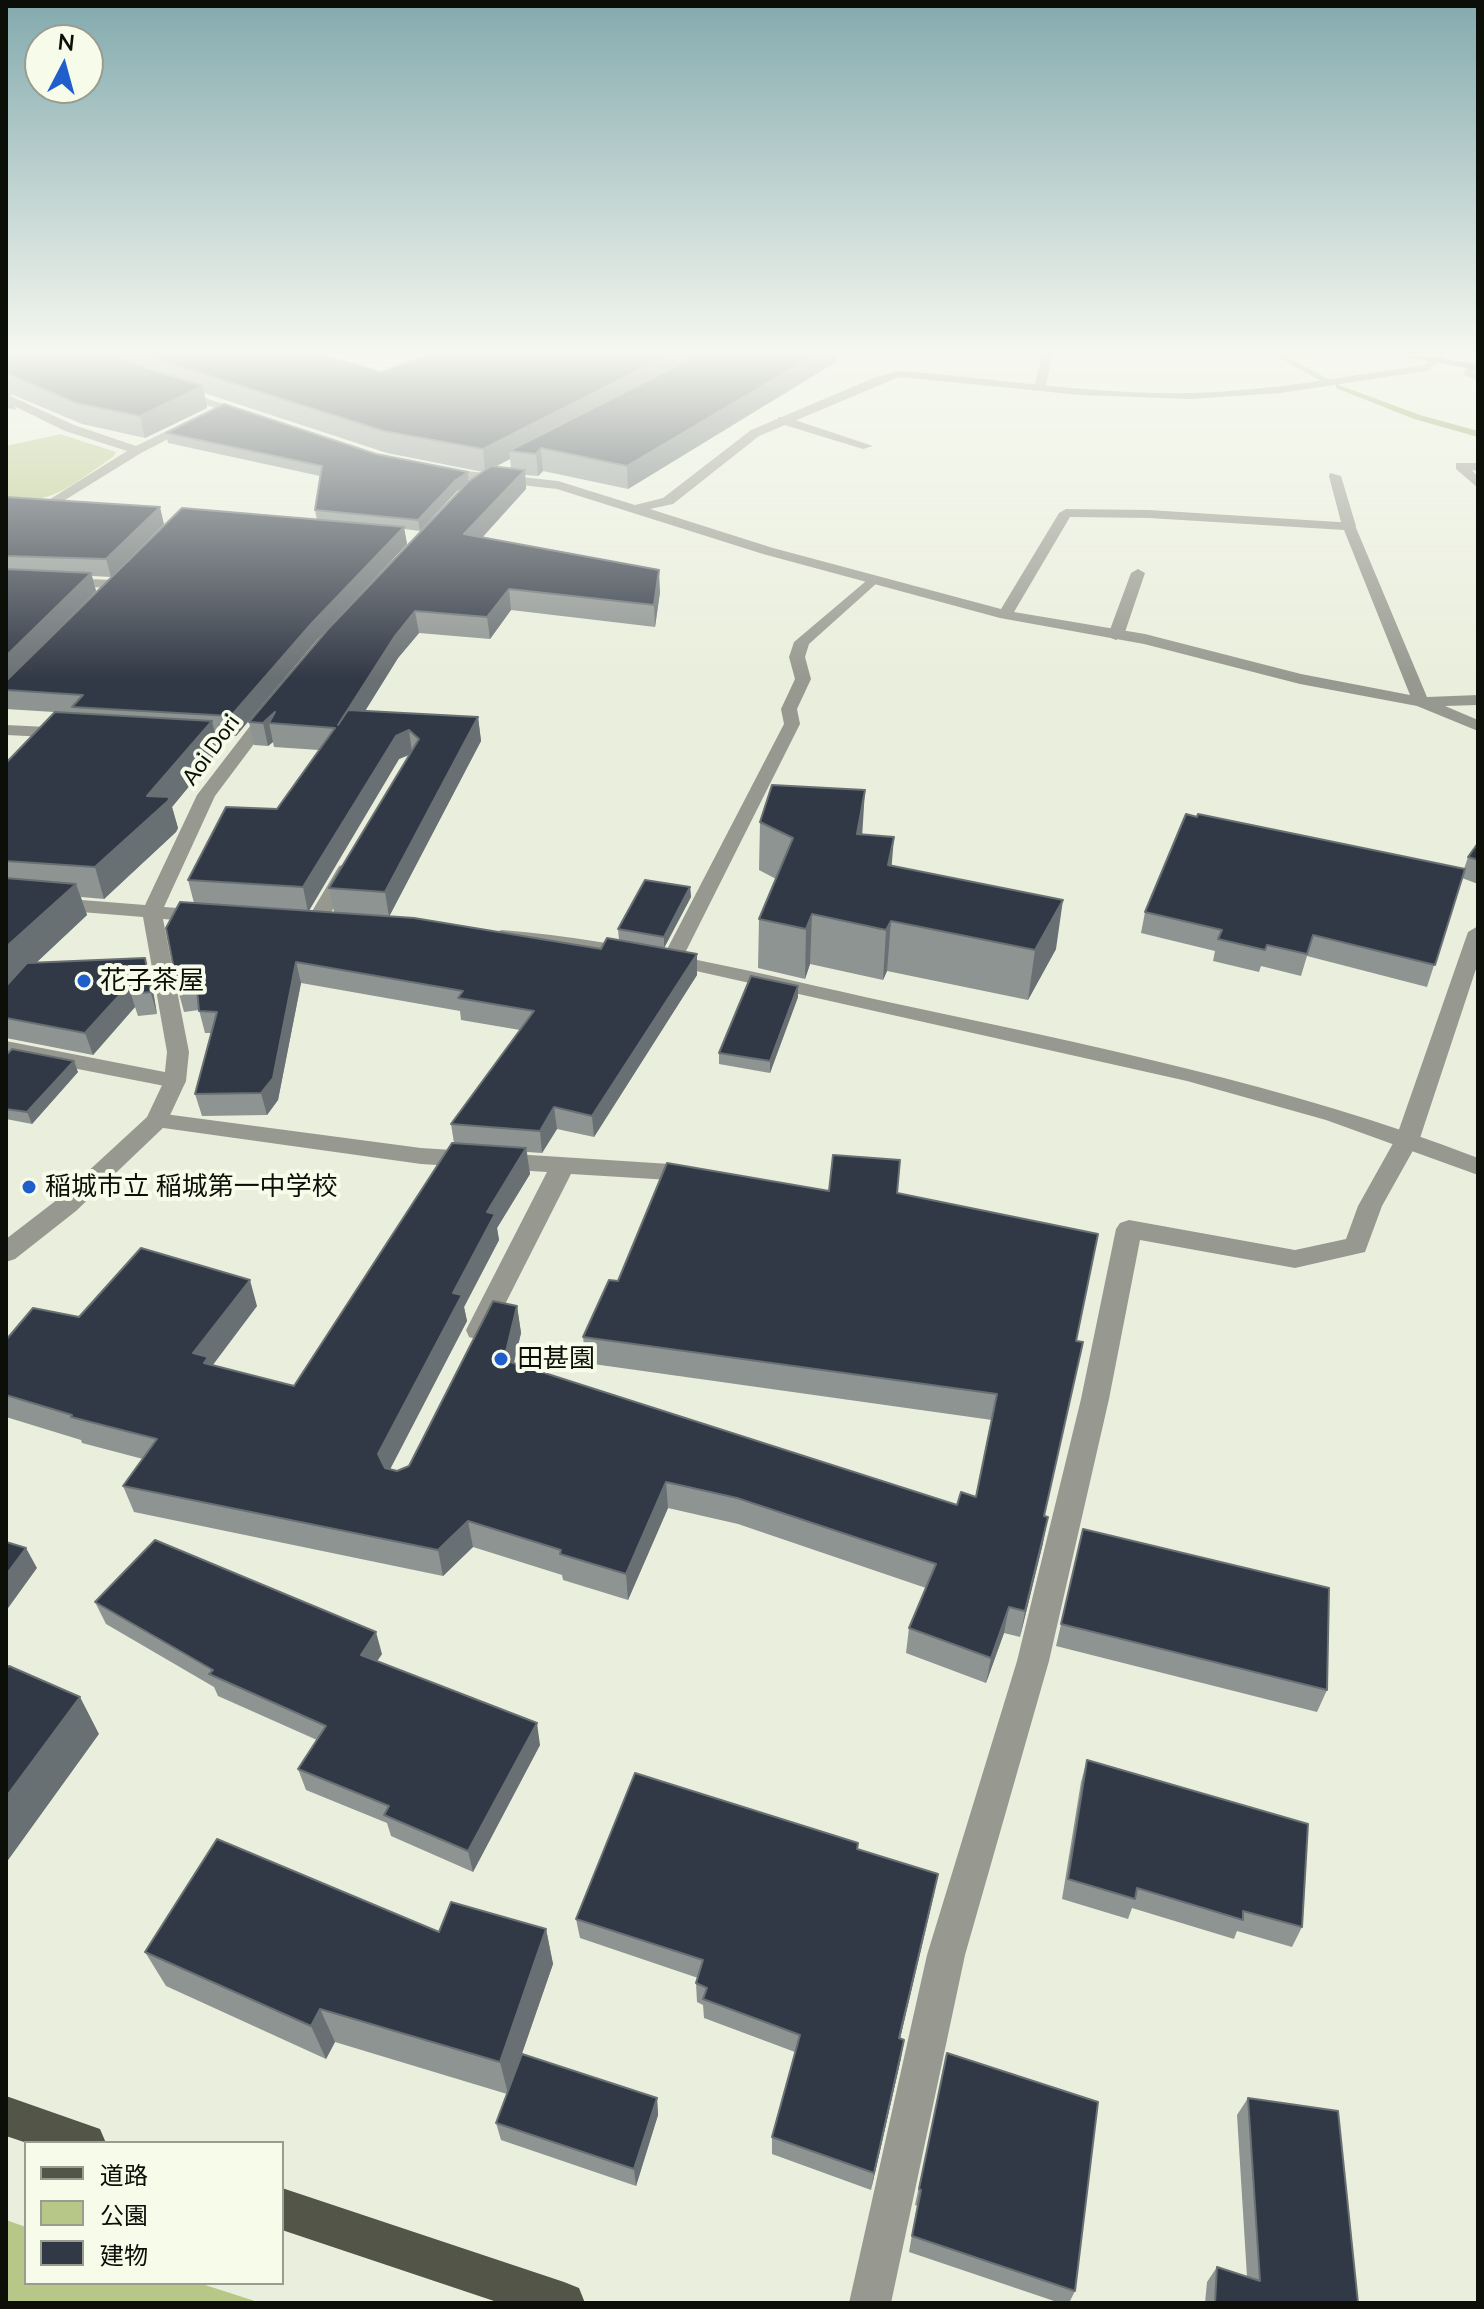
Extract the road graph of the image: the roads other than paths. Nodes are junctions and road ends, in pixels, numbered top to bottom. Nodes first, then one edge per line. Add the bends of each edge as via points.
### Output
1 (114, 464) edge
2 (512, 464) edge
3 (716, 464) edge
4 (1478, 467) edge
5 (429, 469) edge
6 (1335, 476) dead end
7 (485, 479) junction
8 (1478, 484) edge
9 (464, 496) edge
10 (634, 510) junction
11 (75, 511) edge
12 (1349, 526) junction
13 (1138, 573) dead end
14 (6, 580) edge
15 (872, 580) junction
16 (115, 584) edge
17 (1005, 615) junction
18 (1116, 635) junction
19 (283, 695) edge
20 (1478, 700) edge
21 (1421, 702) junction
22 (1478, 726) edge
23 (6, 730) edge
24 (85, 734) edge
25 (355, 855) edge
26 (6, 900) edge
27 (152, 912) junction
28 (226, 917) edge
29 (347, 925) edge
30 (1478, 932) edge
31 (473, 934) edge
32 (672, 959) junction
33 (6, 1048) edge
34 (175, 1081) junction
35 (157, 1121) junction
36 (1408, 1138) junction
37 (563, 1165) junction
38 (1478, 1167) edge
39 (712, 1182) edge
40 (6, 1253) edge
41 (465, 1358) edge
42 (6, 2116) edge
43 (80, 2141) edge
44 (284, 2210) edge
45 (564, 2303) edge
46 (870, 2303) edge

1 - 11 street via 38,508
2 - 7 street
3 - 10 street via 668,501
4 - 8 street via 1460,466
5 - 7 street
6 - 12 street
7 - 9 street
7 - 10 street via 558,485
10 - 15 street
12 - 17 street via 1066,513
12 - 21 street
13 - 18 street
14 - 16 street
15 - 17 street
15 - 32 street via 802,642 797,657 803,679 789,709 792,724
17 - 18 street
18 - 21 street
19 - 27 street, Aoi Dori via 234,743
20 - 21 street
21 - 22 street
23 - 24 street
25 - 29 street via 308,922
26 - 27 street
27 - 28 street
27 - 34 street via 178,1052
30 - 36 street
31 - 32 street
32 - 36 street via 1239,1088
33 - 34 street
34 - 35 street
35 - 37 street via 421,1156
35 - 40 street via 67,1205
36 - 38 street
36 - 46 street via 1370,1206 1356,1246 1295,1259 1129,1229 1033,1661 946,1955
37 - 39 street via 670,1172
37 - 41 street
42 - 43 main road
44 - 45 main road

